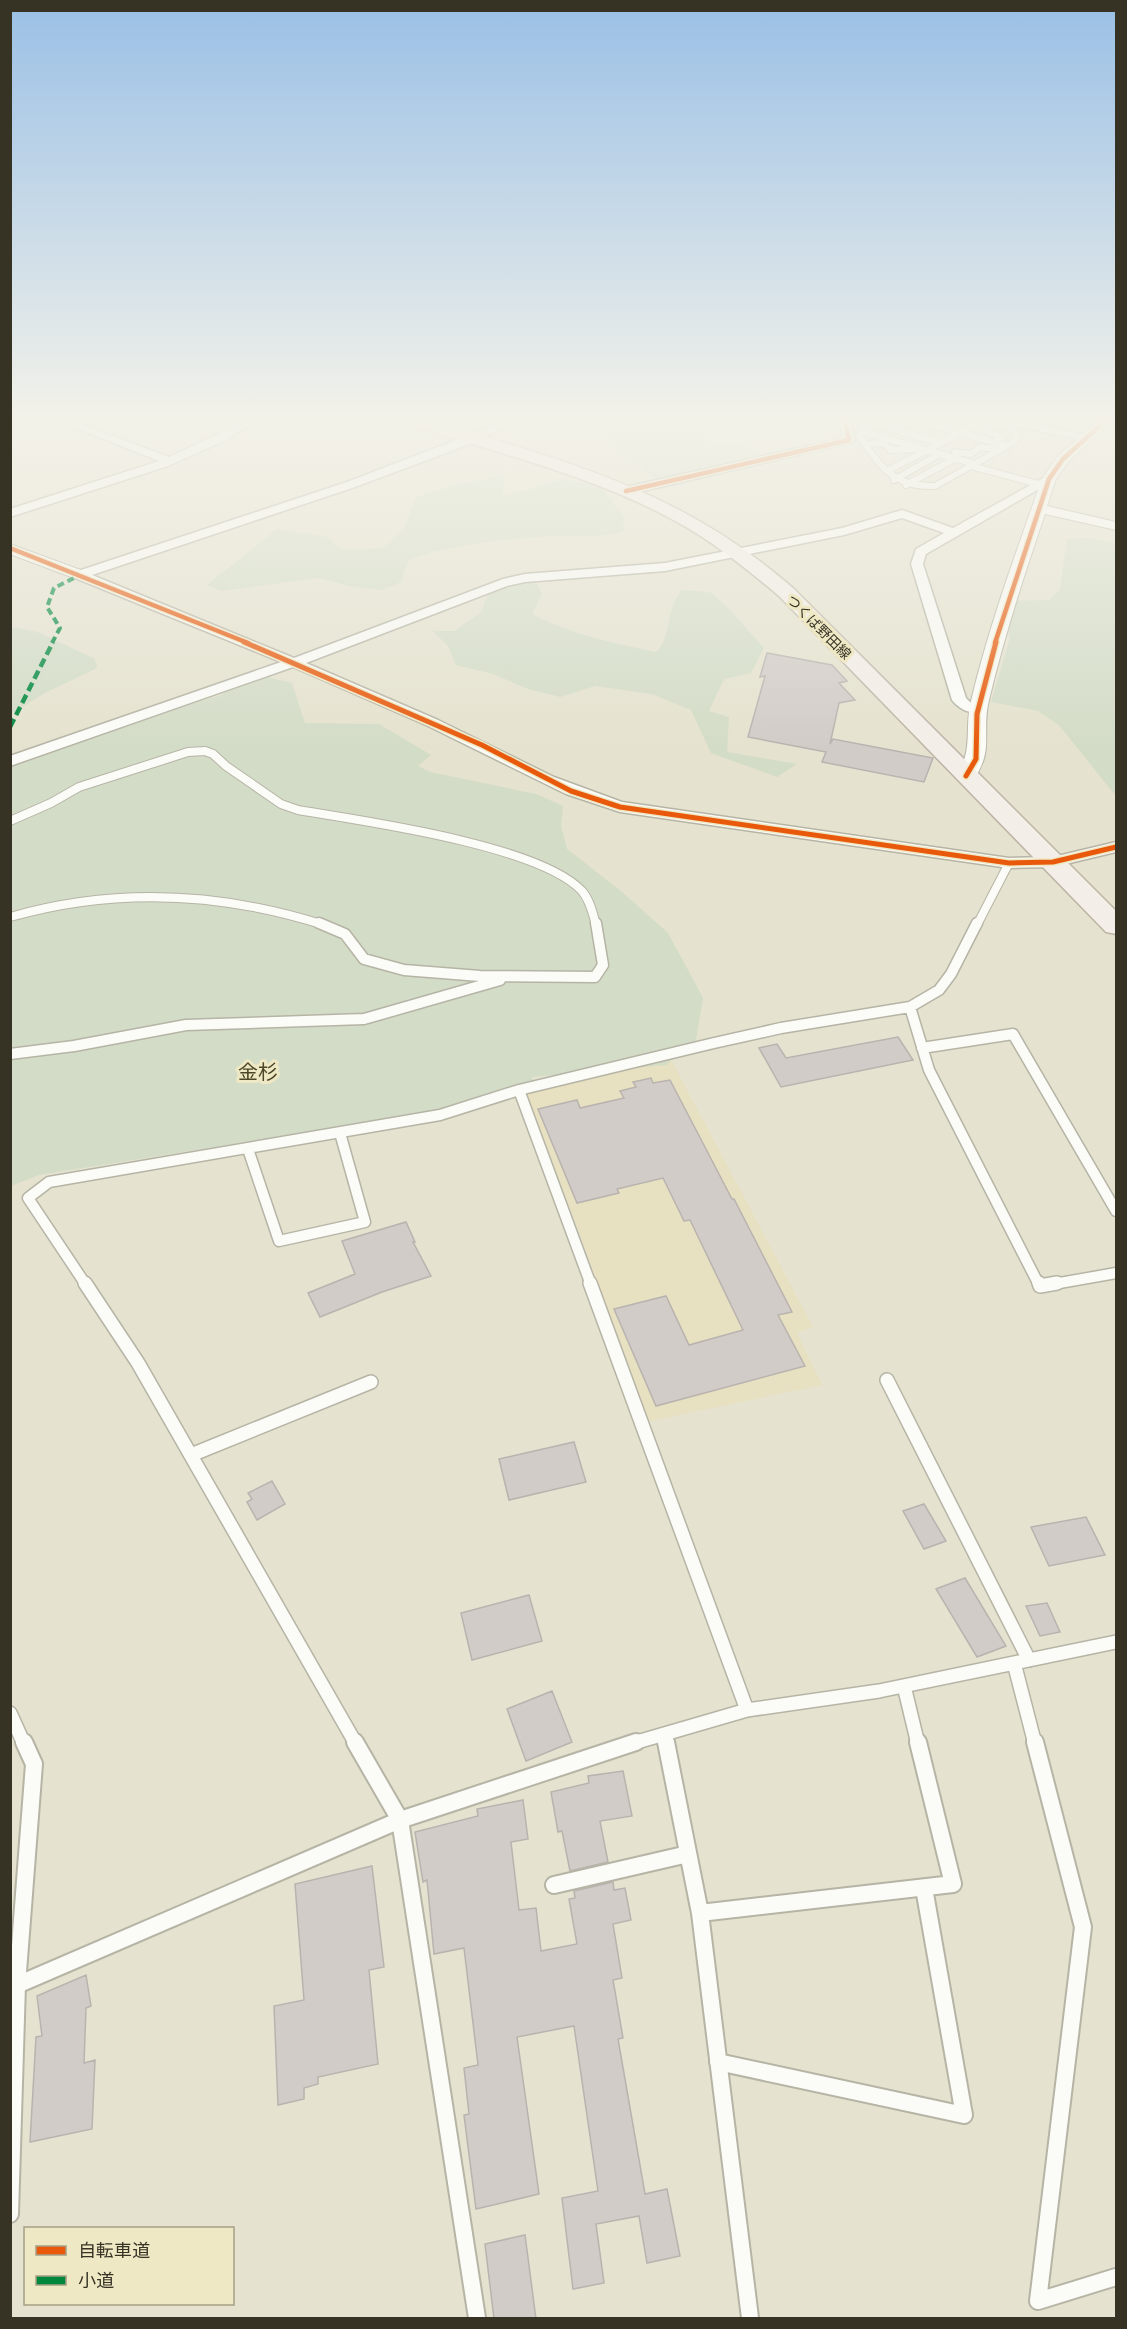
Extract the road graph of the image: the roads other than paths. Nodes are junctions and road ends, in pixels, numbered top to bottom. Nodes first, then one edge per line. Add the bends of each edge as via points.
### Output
1 (215, 531) edge
2 (706, 531) edge
3 (845, 531) edge
4 (949, 531) edge
5 (960, 531) edge
6 (1032, 531) edge
7 (956, 533) junction
8 (10, 548) edge
9 (739, 552) junction
10 (80, 575) junction
11 (295, 662) junction
12 (977, 709) junction
13 (10, 761) edge
14 (966, 776) junction
15 (10, 821) edge
16 (1116, 847) edge
17 (1053, 862) junction
18 (1009, 863) junction
19 (10, 917) edge
20 (1116, 926) edge
21 (508, 977) junction
22 (910, 1007) junction
23 (922, 1048) junction
24 (10, 1054) edge
25 (519, 1090) junction
26 (340, 1133) junction
27 (248, 1149) junction
28 (1116, 1211) edge
29 (1116, 1273) edge
30 (887, 1380) dead end
31 (371, 1382) dead end
32 (191, 1455) junction
33 (1116, 1642) edge
34 (1021, 1662) junction
35 (904, 1686) junction
36 (747, 1710) junction
37 (10, 1713) edge
38 (664, 1734) junction
39 (400, 1820) junction
40 (688, 1854) junction
41 (554, 1885) dead end
42 (924, 1888) junction
43 (700, 1912) junction
44 (14, 1986) edge
45 (718, 2062) junction
46 (10, 2214) edge
47 (1116, 2277) edge
48 (477, 2319) edge
49 (750, 2319) edge

1 - 10 street
2 - 9 main road, つくば野田線
3 - 9 street
4 - 7 street
5 - 7 street
6 - 12 street
7 - 12 street via 920,552 917,564 959,700
8 - 10 street
9 - 11 street via 665,567 503,583
9 - 14 main road, つくば野田線 via 787,593
10 - 11 street
11 - 13 street
11 - 18 street via 482,745 591,799 620,807
12 - 14 street via 978,759
14 - 17 main road, つくば野田線
15 - 21 lane via 78,787 204,750 281,804 510,855 580,889 590,905 601,948 603,965 595,977
16 - 17 street
17 - 18 street
17 - 20 main road, つくば野田線
18 - 22 lane via 951,974 939,990
19 - 21 lane via 91,900 146,896 212,901 261,908 323,924 345,933 362,958 387,967
21 - 24 lane via 364,1019 186,1025
22 - 23 lane
22 - 25 lane via 781,1028
23 - 28 lane via 1014,1034
23 - 29 lane via 929,1070 1040,1286
25 - 26 lane via 440,1115
25 - 36 lane
26 - 27 lane
26 - 27 lane via 365,1222 279,1241
27 - 32 lane via 49,1182 28,1198 138,1363
30 - 34 lane
31 - 32 lane
32 - 39 lane
33 - 34 lane
34 - 35 lane
34 - 47 lane via 1083,1927 1038,2301
35 - 36 lane
35 - 42 lane via 954,1884
36 - 38 lane
37 - 44 lane via 34,1764
38 - 39 lane
38 - 40 lane
39 - 44 lane
39 - 48 lane
40 - 41 lane
40 - 43 lane
42 - 43 lane
42 - 45 lane via 964,2115
43 - 45 lane
44 - 46 lane
45 - 49 lane

